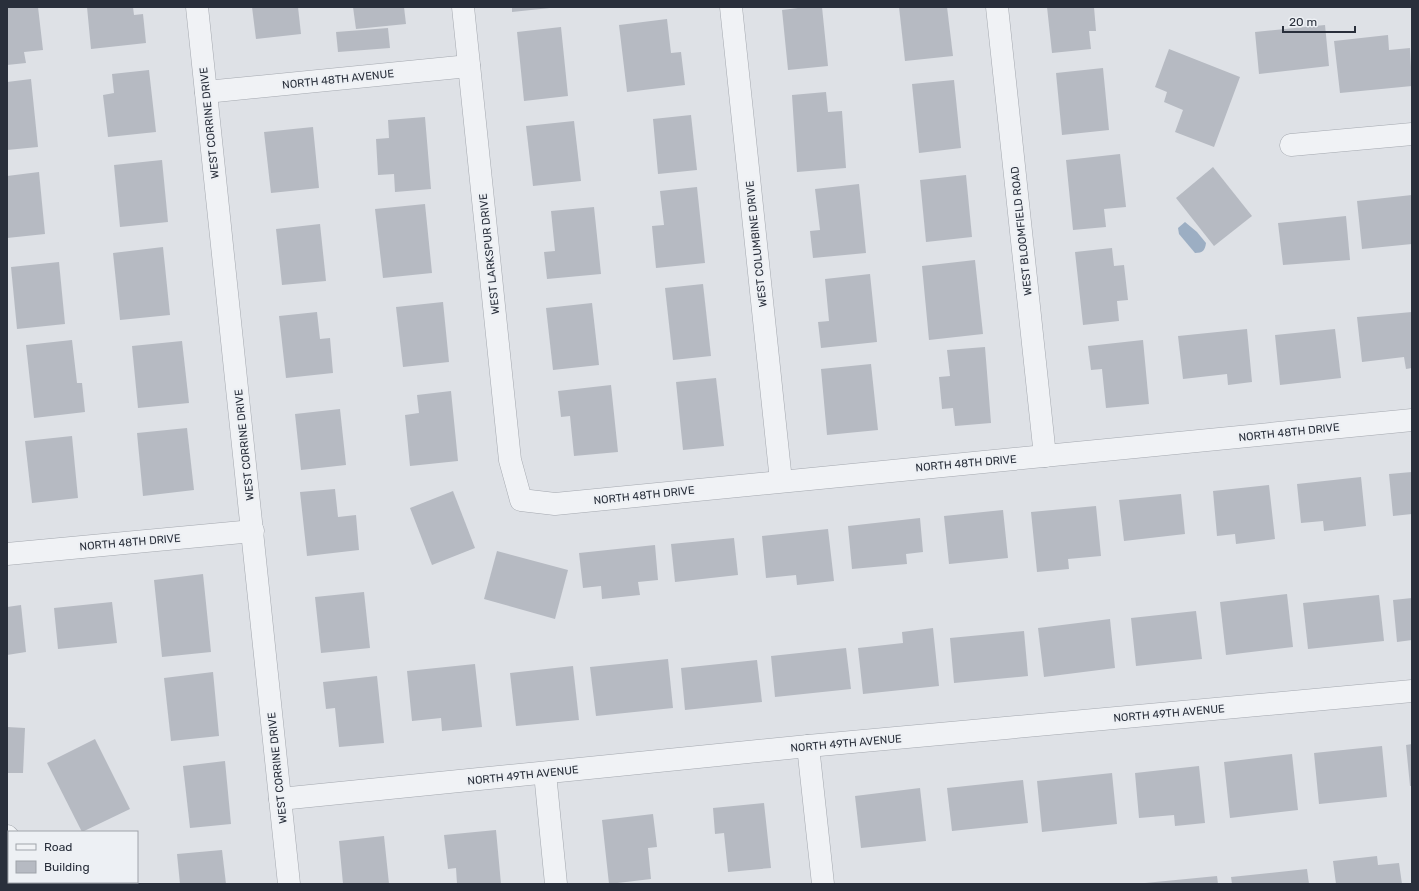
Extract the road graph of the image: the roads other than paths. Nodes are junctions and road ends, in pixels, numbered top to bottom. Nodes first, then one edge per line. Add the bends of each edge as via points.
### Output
1 (197, 7) edge
2 (463, 7) edge
3 (731, 7) edge
4 (997, 7) edge
5 (469, 66) junction
6 (206, 92) junction
7 (1412, 134) edge
8 (1291, 145) dead end
9 (1412, 420) edge
10 (1045, 456) junction
11 (781, 481) junction
12 (521, 500) joint
13 (253, 531) junction
14 (7, 554) edge
15 (1412, 691) edge
16 (808, 746) junction
17 (544, 773) junction
18 (280, 799) junction
19 (289, 884) edge
20 (556, 884) edge
21 (823, 884) edge

1 - 6 street, WEST CORRINE DRIVE
2 - 5 street, WEST LARKSPUR DRIVE
3 - 11 street, WEST COLUMBINE DRIVE
4 - 10 street, WEST BLOOMFIELD ROAD
5 - 6 street, NORTH 48TH AVENUE
5 - 12 street, WEST LARKSPUR DRIVE via 510,460
6 - 13 street, WEST CORRINE DRIVE
7 - 8 street
9 - 10 street, NORTH 48TH DRIVE
10 - 11 street, NORTH 48TH DRIVE
11 - 12 street, NORTH 48TH DRIVE via 555,504
13 - 14 street, NORTH 48TH DRIVE
13 - 18 street, WEST CORRINE DRIVE
15 - 16 street, NORTH 49TH AVENUE
16 - 17 street, NORTH 49TH AVENUE
16 - 21 street
17 - 18 street, NORTH 49TH AVENUE
17 - 20 street
18 - 19 street, WEST CORRINE DRIVE

